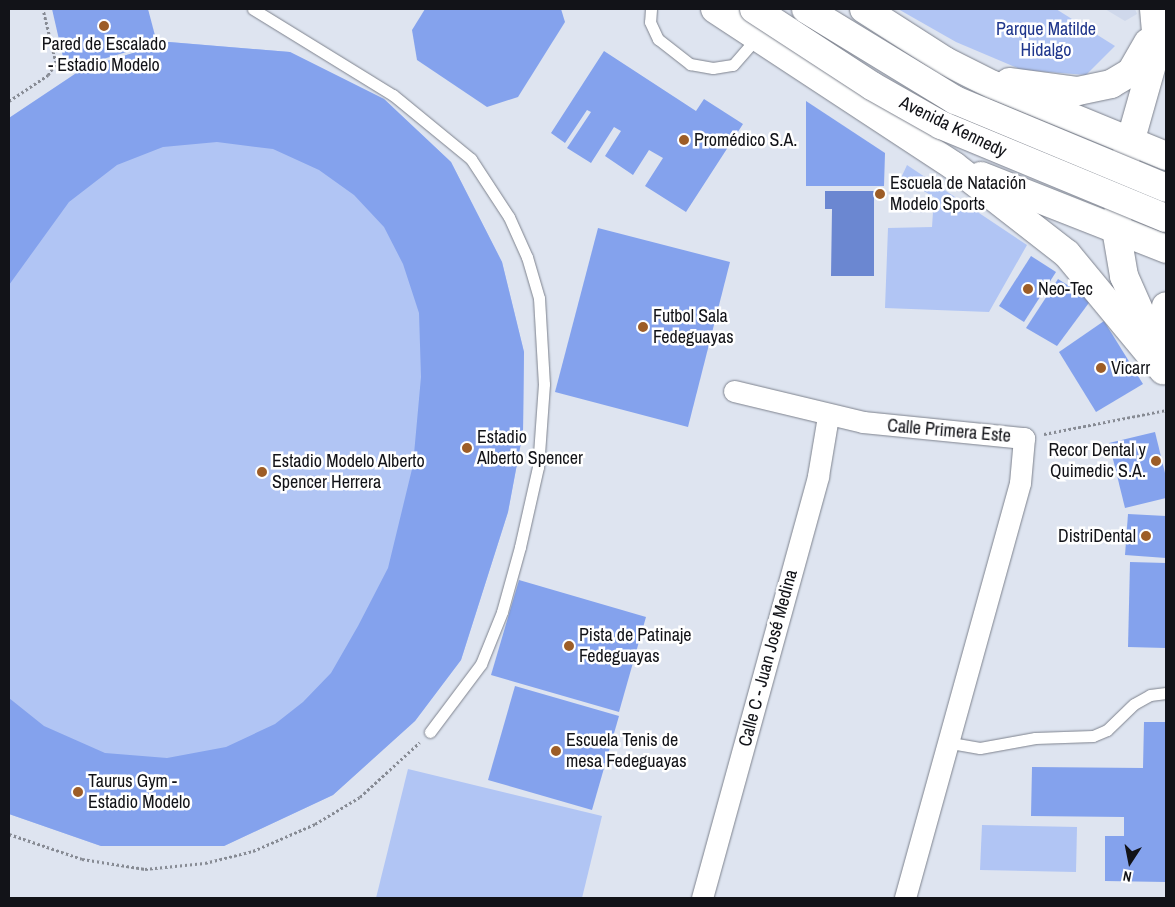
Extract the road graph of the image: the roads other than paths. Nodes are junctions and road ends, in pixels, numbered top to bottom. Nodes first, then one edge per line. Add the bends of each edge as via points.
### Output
1 (253, 9) edge
2 (651, 9) edge
3 (715, 9) edge
4 (754, 9) edge
5 (806, 9) edge
6 (864, 9) edge
7 (1157, 20) edge
8 (757, 37) junction
9 (945, 61) junction
10 (1034, 103) junction
11 (1130, 142) junction
12 (1166, 156) edge
13 (954, 166) junction
14 (999, 183) junction
15 (1166, 188) edge
16 (1166, 218) edge
17 (1116, 229) junction
18 (1166, 249) edge
19 (1166, 306) edge
20 (1163, 370) edge
21 (734, 391) dead end
22 (828, 416) junction
23 (1166, 693) edge
24 (430, 732) road end
25 (951, 743) junction
26 (702, 898) edge
27 (905, 898) edge

1 - 24 lane via 393,95 471,159 509,217 527,257 539,298 544,384 538,468 520,547 502,612 481,664
2 - 8 lane via 650,22 658,39 690,64 713,68 733,65
3 - 8 main road
4 - 16 main road, Avenida Kennedy, bridge via 872,86 941,124
5 - 15 main road, Avenida Kennedy, bridge via 955,100
6 - 9 main road
7 - 9 main road via 1139,62 1122,80 1096,88 1071,90 1002,80
7 - 11 main road via 1155,54
8 - 13 main road
9 - 10 main road
10 - 11 main road
10 - 14 main road via 1062,136 1060,166 1052,177 1037,184
11 - 12 main road
11 - 17 main road
13 - 14 main road
13 - 20 main road via 1067,254
14 - 17 main road
17 - 18 main road
17 - 20 main road via 1124,276
19 - 20 main road
21 - 22 street, Calle Primera Este
22 - 25 street, Calle Primera Este via 1024,438 1020,483
22 - 26 street, Calle C - Juan José Medina via 818,476
23 - 25 lane via 1150,695 1134,704 1107,730 1092,736 1035,738 980,748
25 - 27 street

